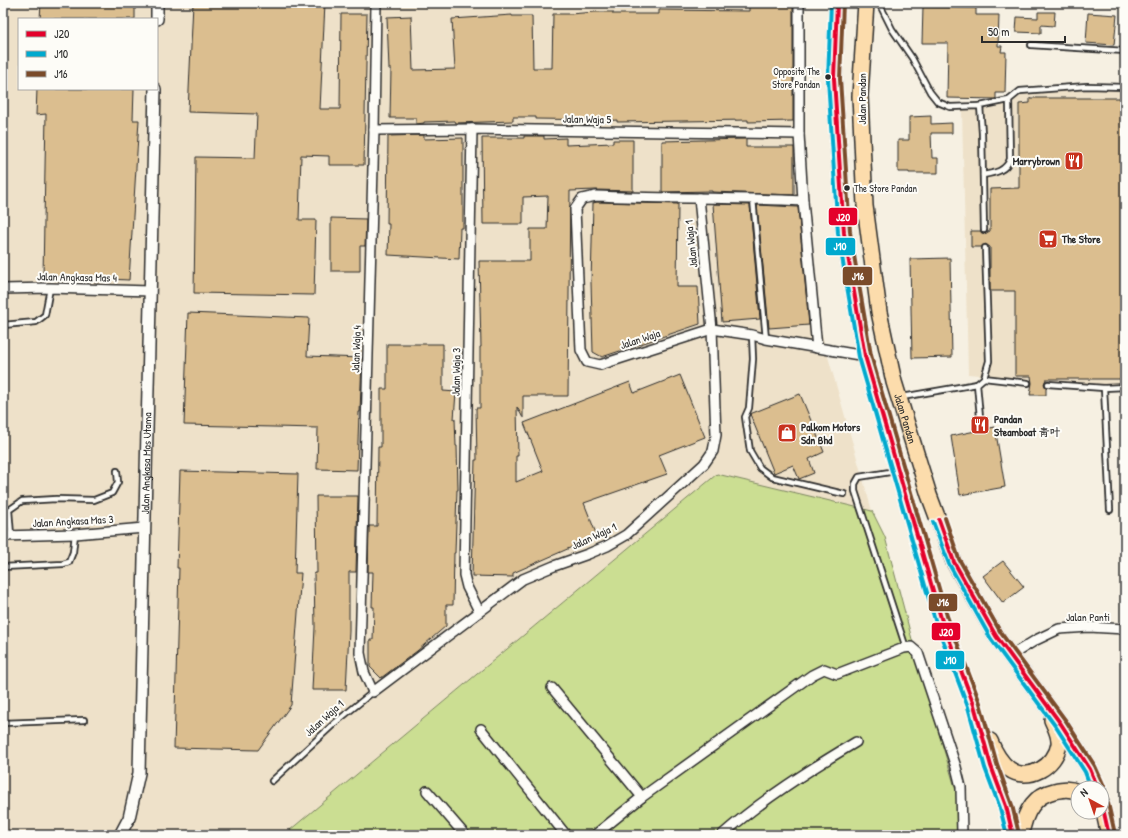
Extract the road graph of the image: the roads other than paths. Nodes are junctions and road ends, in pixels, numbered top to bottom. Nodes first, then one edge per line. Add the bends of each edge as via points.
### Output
1 (157, 3) edge
2 (376, 3) edge
3 (799, 3) edge
4 (837, 3) edge
5 (866, 3) edge
6 (879, 3) edge
7 (157, 18) edge
8 (1031, 45) dead end
9 (1125, 51) edge
10 (1125, 87) edge
11 (155, 90) edge
12 (1009, 100) junction
13 (980, 106) junction
14 (472, 129) junction
15 (374, 130) junction
16 (799, 134) junction
17 (983, 175) junction
18 (699, 198) junction
19 (753, 198) junction
20 (803, 201) junction
21 (984, 230) dead end
22 (985, 248) dead end
23 (50, 288) junction
24 (3, 289) edge
25 (150, 291) junction
26 (3, 325) edge
27 (712, 329) junction
28 (752, 335) junction
29 (766, 339) junction
30 (816, 348) junction
31 (865, 356) junction
32 (984, 378) junction
33 (1028, 382) dead end
34 (977, 384) junction
35 (1048, 384) dead end
36 (1125, 387) edge
37 (1104, 388) junction
38 (899, 398) junction
39 (980, 417) dead end
40 (898, 470) junction
41 (117, 471) dead end
42 (844, 494) dead end
43 (1110, 510) dead end
44 (144, 528) junction
45 (76, 534) junction
46 (7, 536) edge
47 (3, 567) edge
48 (479, 611) junction
49 (1125, 629) edge
50 (906, 648) junction
51 (1010, 656) junction
52 (552, 688) dead end
53 (373, 692) junction
54 (1037, 693) junction
55 (974, 705) junction
56 (84, 720) dead end
57 (3, 722) edge
58 (481, 729) dead end
59 (856, 742) dead end
60 (1094, 780) edge
61 (272, 782) dead end
62 (1070, 789) edge
63 (427, 791) dead end
64 (642, 797) junction
65 (1102, 820) edge
66 (1106, 820) edge
67 (120, 835) edge
68 (465, 835) edge
69 (566, 835) edge
70 (595, 835) edge
71 (722, 835) edge
72 (962, 835) edge
73 (1013, 835) edge
74 (1021, 835) edge
75 (1109, 835) edge

1 - 7 street
2 - 15 street, Jalan Waja 4
3 - 16 street
4 - 31 highway, Jalan Pandan via 834,79 844,233
5 - 38 highway, Jalan Pandan via 860,96 864,206 879,312
6 - 13 lane via 892,29 938,102 950,107
8 - 9 lane
10 - 12 lane via 1087,86 1020,91
11 - 25 street, Jalan Angkasa Mas Utama
12 - 13 lane
12 - 17 lane via 1008,165 994,174
13 - 17 lane
14 - 15 street, Jalan Waja 5
14 - 16 street, Jalan Waja 5
14 - 48 street, Jalan Waja 3 via 464,575 467,588
15 - 53 street, Jalan Waja 4 via 360,653 364,672
16 - 20 street
17 - 21 lane
18 - 19 street
18 - 27 street, Jalan Waja 1
18 - 27 street, Jalan Waja via 596,196 582,199 575,208 581,350 587,362 600,365
19 - 20 street
19 - 29 lane
20 - 30 street
22 - 32 lane via 989,361
23 - 24 street, Jalan Angkasa Mas 4
23 - 25 street, Jalan Angkasa Mas 4
23 - 26 lane via 45,316 36,322
25 - 44 street, Jalan Angkasa Mas Utama
27 - 28 street, Jalan Waja
27 - 48 street, Jalan Waja 1 via 716,435 713,451 704,464 626,535 607,546 523,579
28 - 29 street, Jalan Waja
28 - 42 lane via 749,408 745,417 750,452 760,468 772,477
29 - 30 street, Jalan Waja
30 - 31 street, Jalan Waja
31 - 40 highway, Jalan Pandan
32 - 33 lane
32 - 34 lane
34 - 38 lane
34 - 39 lane
35 - 37 lane
36 - 37 lane
37 - 43 lane
38 - 51 highway, Jalan Pandan via 929,495 954,562
40 - 50 lane via 859,477 855,491
40 - 55 highway, Jalan Pandan via 941,618
41 - 46 lane via 118,482 112,493 94,500 22,501 9,510
44 - 45 street, Jalan Angkasa Mas 3
44 - 67 street, Jalan Angkasa Mas Utama via 139,773 129,818
45 - 46 street, Jalan Angkasa Mas 3
45 - 47 lane via 69,562
48 - 53 street, Jalan Waja 1
49 - 51 street, Jalan Panti via 1059,629
50 - 64 street via 837,674 824,669 812,675
50 - 72 street via 911,647 918,653 956,767 961,787
51 - 54 highway, Jalan Pandan
52 - 64 street
53 - 61 lane, Jalan Waja 1 via 336,722
54 - 55 highway via 1057,732 1059,744 1049,763 1032,773 1016,773 1004,765 992,746
54 - 60 highway, Jalan Pandan via 1061,724
55 - 73 highway, Jalan Pandan
56 - 57 lane
58 - 69 street
59 - 71 street via 793,780 738,820
62 - 74 highway via 1046,793 1036,799 1025,815
63 - 68 street
64 - 70 street
65 - 75 highway
66 - 75 highway

